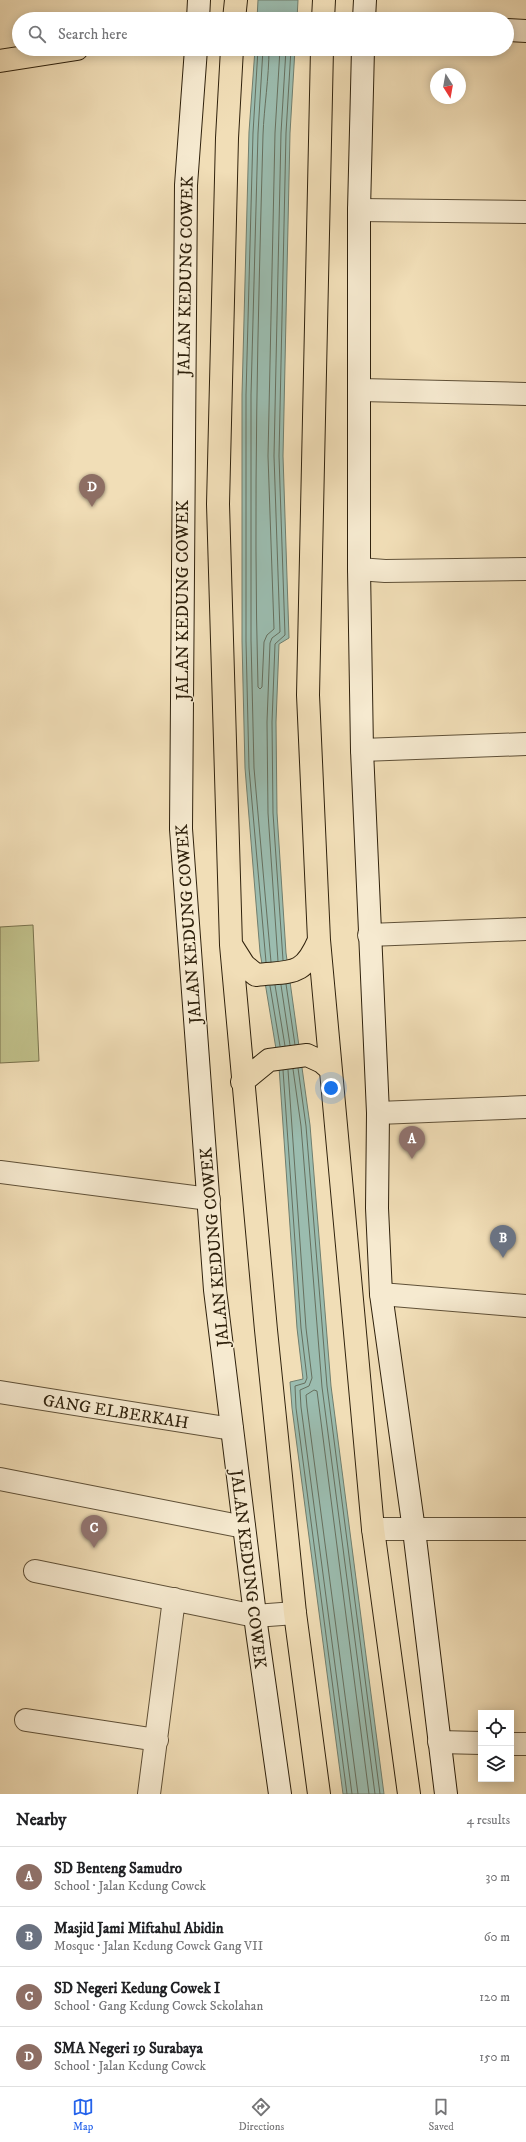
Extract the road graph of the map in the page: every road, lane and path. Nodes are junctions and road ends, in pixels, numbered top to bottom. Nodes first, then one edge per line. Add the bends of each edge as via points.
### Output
1 (199, 0) edge
2 (236, 0) edge
3 (324, 0) edge
4 (365, 0) edge
5 (198, 12) edge
6 (235, 12) edge
7 (323, 12) edge
8 (365, 12) edge
9 (514, 30) edge
10 (526, 31) edge
11 (32, 56) edge
12 (195, 56) edge
13 (232, 56) edge
14 (322, 56) edge
15 (363, 56) edge
16 (0, 61) edge
17 (359, 210) junction
18 (526, 212) edge
19 (361, 390) junction
20 (526, 394) edge
21 (359, 569) junction
22 (526, 569) edge
23 (526, 744) edge
24 (362, 750) junction
25 (526, 930) edge
26 (369, 935) junction
27 (319, 940) junction
28 (231, 944) junction
29 (330, 1069) junction
30 (242, 1082) junction
31 (526, 1107) edge
32 (378, 1113) junction
33 (0, 1172) edge
34 (209, 1199) junction
35 (381, 1294) junction
36 (526, 1306) edge
37 (0, 1392) edge
38 (232, 1429) junction
39 (0, 1479) edge
40 (244, 1526) junction
41 (373, 1529) junction
42 (526, 1529) edge
43 (414, 1530) junction
44 (35, 1571) dead end
45 (174, 1599) junction
46 (295, 1613) junction
47 (255, 1616) junction
48 (26, 1720) dead end
49 (157, 1740) junction
50 (439, 1742) junction
51 (478, 1743) edge
52 (514, 1744) edge
53 (526, 1744) edge
54 (149, 1794) edge
55 (280, 1794) edge
56 (319, 1794) edge
57 (410, 1794) edge
58 (446, 1794) edge

1 - 5 main road
2 - 6 main road
3 - 7 main road
4 - 8 main road
9 - 10 main road
11 - 16 main road
12 - 34 main road, JALAN KEDUNG COWEK via 186,185 181,829
13 - 28 main road, JALAN KEDUNG COWEK via 226,138 218,504
14 - 27 main road via 308,696
15 - 17 main road
17 - 18 main road
17 - 19 main road
19 - 20 main road
19 - 21 main road
21 - 22 main road
21 - 24 main road
23 - 24 main road
24 - 26 main road
25 - 26 main road
26 - 32 main road
27 - 28 main road via 311,957 296,971 256,975 244,965
27 - 29 main road
28 - 30 main road, JALAN KEDUNG COWEK
29 - 30 main road via 307,1055 269,1060
29 - 41 main road
30 - 46 main road, JALAN KEDUNG COWEK
31 - 32 main road
32 - 35 main road via 377,1208
33 - 34 main road
34 - 38 main road, JALAN KEDUNG COWEK via 215,1290
35 - 36 main road
35 - 43 main road
37 - 38 main road, GANG ELBERKAH
38 - 40 main road, JALAN KEDUNG COWEK
39 - 40 main road
40 - 47 main road, JALAN KEDUNG COWEK
41 - 43 main road
41 - 57 main road
42 - 43 main road
43 - 50 main road
44 - 45 main road
45 - 47 main road
45 - 49 main road
46 - 47 main road
46 - 56 main road, JALAN KEDUNG COWEK
47 - 55 main road, JALAN KEDUNG COWEK
48 - 49 main road
49 - 54 main road
50 - 51 main road
50 - 58 main road
52 - 53 main road

